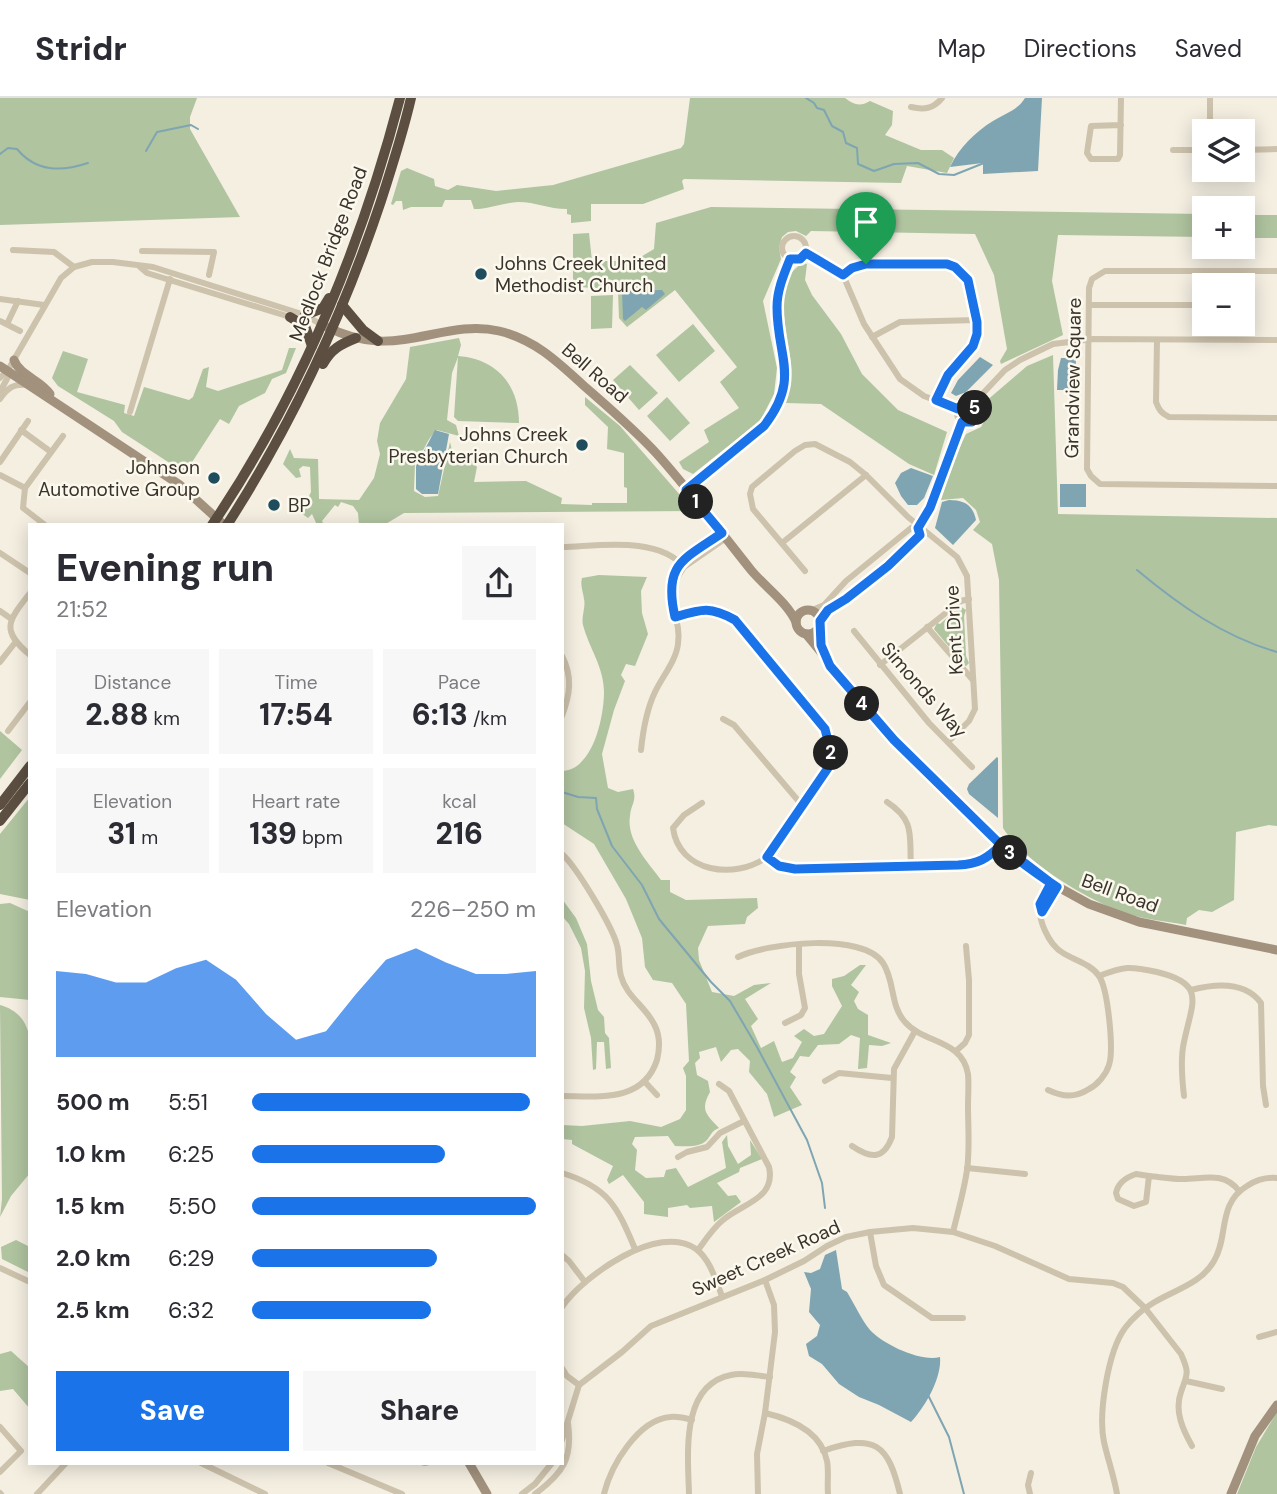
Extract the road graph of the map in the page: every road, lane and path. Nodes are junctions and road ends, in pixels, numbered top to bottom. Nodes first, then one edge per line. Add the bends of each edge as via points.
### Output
1 (400, 98) edge
2 (411, 98) edge
3 (942, 98) edge
4 (1121, 98) edge
5 (1210, 98) edge
6 (911, 107) dead end
7 (1210, 119) edge
8 (1121, 125) junction
9 (1277, 149) edge
10 (1173, 150) dead end
11 (1192, 150) edge
12 (1255, 150) edge
13 (358, 236) junction
14 (13, 250) dead end
15 (806, 253) junction
16 (790, 259) junction
17 (140, 267) junction
18 (74, 268) junction
19 (1277, 271) edge
20 (209, 275) dead end
21 (843, 275) junction
22 (171, 277) junction
23 (219, 292) junction
24 (0, 299) edge
25 (18, 302) junction
26 (44, 305) junction
27 (342, 305) junction
28 (1092, 305) dead end
29 (1192, 305) edge
30 (305, 315) junction
31 (290, 317) junction
32 (977, 320) junction
33 (3, 322) edge
34 (327, 327) junction
35 (20, 331) dead end
36 (872, 337) junction
37 (356, 338) junction
38 (1089, 339) junction
39 (1157, 340) junction
40 (1277, 340) edge
41 (378, 341) junction
42 (312, 348) junction
43 (14, 360) junction
44 (4, 368) edge
45 (0, 378) edge
46 (31, 386) junction
47 (0, 392) edge
48 (0, 400) edge
49 (936, 400) junction
50 (55, 401) junction
51 (972, 405) junction
52 (293, 409) junction
53 (958, 409) junction
54 (130, 412) dead end
55 (1277, 418) edge
56 (28, 421) dead end
57 (962, 422) junction
58 (22, 430) junction
59 (63, 436) dead end
60 (51, 452) junction
61 (0, 462) edge
62 (0, 475) edge
63 (866, 475) junction
64 (1277, 486) edge
65 (25, 488) junction
66 (686, 490) junction
67 (42, 523) edge
68 (220, 523) edge
69 (919, 527) junction
70 (724, 536) junction
71 (782, 543) junction
72 (564, 547) edge
73 (0, 553) edge
74 (872, 560) junction
75 (682, 565) junction
76 (804, 571) dead end
77 (881, 571) junction
78 (28, 572) edge
79 (846, 581) junction
80 (855, 592) junction
81 (774, 595) junction
82 (28, 596) edge
83 (969, 599) junction
84 (0, 611) edge
85 (808, 611) junction
86 (675, 617) junction
87 (10, 618) junction
88 (796, 622) junction
89 (820, 625) junction
90 (927, 627) junction
91 (854, 631) dead end
92 (806, 635) junction
93 (14, 644) junction
94 (28, 654) edge
95 (0, 662) edge
96 (564, 662) edge
97 (880, 665) junction
98 (830, 666) junction
99 (973, 680) junction
100 (28, 705) edge
101 (564, 710) edge
102 (723, 719) dead end
103 (8, 731) dead end
104 (948, 742) junction
105 (641, 750) dead end
106 (972, 767) dead end
107 (28, 769) edge
108 (28, 786) edge
109 (887, 802) dead end
110 (702, 803) dead end
111 (801, 804) junction
112 (0, 805) edge
113 (0, 821) edge
114 (1001, 845) junction
115 (564, 856) edge
116 (767, 857) junction
117 (911, 866) junction
118 (1054, 885) junction
119 (799, 945) junction
120 (966, 946) dead end
121 (1277, 950) edge
122 (738, 957) dead end
123 (1099, 976) junction
124 (1191, 989) junction
125 (785, 1023) dead end
126 (915, 1031) junction
127 (956, 1051) junction
128 (892, 1078) junction
129 (825, 1081) dead end
130 (645, 1082) junction
131 (719, 1084) dead end
132 (1048, 1090) dead end
133 (657, 1095) dead end
134 (564, 1096) edge
135 (1184, 1096) dead end
136 (1266, 1105) dead end
137 (744, 1121) junction
138 (852, 1146) dead end
139 (678, 1157) dead end
140 (967, 1168) junction
141 (1025, 1174) dead end
142 (564, 1175) edge
143 (1149, 1176) junction
144 (1277, 1178) edge
145 (1239, 1191) junction
146 (870, 1232) junction
147 (953, 1232) junction
148 (635, 1249) junction
149 (698, 1250) junction
150 (564, 1257) edge
151 (0, 1268) edge
152 (765, 1280) junction
153 (28, 1281) edge
154 (585, 1282) junction
155 (722, 1296) junction
156 (564, 1305) edge
157 (1145, 1308) junction
158 (963, 1318) dead end
159 (1277, 1332) edge
160 (1259, 1337) dead end
161 (564, 1371) edge
162 (770, 1377) junction
163 (1186, 1381) junction
164 (579, 1385) junction
165 (1222, 1389) dead end
166 (1277, 1405) edge
167 (765, 1413) junction
168 (568, 1420) junction
169 (692, 1420) junction
170 (0, 1427) edge
171 (564, 1433) edge
172 (1192, 1446) dead end
173 (823, 1451) junction
174 (64, 1465) edge
175 (205, 1465) edge
176 (333, 1465) edge
177 (470, 1465) edge
178 (550, 1465) edge
179 (0, 1472) edge
180 (1031, 1473) dead end
181 (355, 1474) junction
182 (37, 1494) edge
183 (265, 1494) edge
184 (392, 1494) edge
185 (402, 1494) edge
186 (487, 1494) edge
187 (522, 1494) edge
188 (535, 1494) edge
189 (604, 1494) edge
190 (690, 1494) edge
191 (758, 1494) edge
192 (828, 1494) edge
193 (900, 1494) edge
194 (1030, 1494) edge
195 (1117, 1494) edge
196 (1231, 1494) edge

1 - 13 highway, Medlock Bridge Road
2 - 27 highway, Medlock Bridge Road via 378,209
3 - 6 street via 932,107
4 - 8 street
5 - 7 street
8 - 8 street via 1118,159 1091,159 1087,153 1091,126
9 - 12 street
10 - 11 street
13 - 30 highway via 349,247 326,305
13 - 34 highway, Medlock Bridge Road
14 - 18 street via 54,252
15 - 16 street via 800,259
15 - 16 street via 804,240 791,237 782,246
15 - 21 street
16 - 66 street via 777,307 785,360 782,395 764,426
17 - 18 street via 102,261
17 - 20 street via 145,251 214,252
17 - 22 street via 153,267
18 - 26 street via 61,278
19 - 38 street, Grandview Square via 1105,271 1092,279 1089,288
21 - 32 street via 866,264 947,264 968,280
21 - 36 street
22 - 23 street
22 - 54 street
23 - 30 street
23 - 31 street
24 - 25 street
25 - 26 street
25 - 33 street
26 - 43 street
27 - 34 highway, Medlock Bridge Road
27 - 41 highway
28 - 29 street
30 - 34 street
31 - 34 street
31 - 42 highway via 305,326
32 - 36 street via 900,322
32 - 49 street via 973,346 948,375
33 - 35 street
34 - 37 street, Bell Road
34 - 42 highway, Medlock Bridge Road
34 - 52 highway, Medlock Bridge Road
36 - 49 street via 900,379
37 - 41 street, Bell Road
37 - 52 highway via 329,353 305,400
38 - 39 street
38 - 51 street via 1053,344 1020,360
38 - 64 street, Grandview Square via 1087,469 1100,484
39 - 40 street
39 - 55 street via 1159,411 1169,417
41 - 66 street, Bell Road via 477,328 527,341 627,424
42 - 68 highway, Medlock Bridge Road
43 - 44 street
43 - 50 street via 17,368 42,385
44 - 45 street
44 - 46 street
44 - 47 street via 8,377
46 - 48 street via 13,386
46 - 50 street
49 - 53 street
50 - 68 street via 180,485
51 - 53 street via 966,403
51 - 57 street via 977,413 974,420
52 - 68 highway, Medlock Bridge Road via 277,441
53 - 57 street
56 - 58 street
57 - 69 street
58 - 60 street
58 - 61 street
59 - 60 street
60 - 65 street
62 - 65 street
63 - 69 street, Kent Drive
63 - 71 street
63 - 71 street, Kent Drive via 815,444 805,445 774,467 752,487 751,502
65 - 67 street via 23,508
66 - 70 street, Bell Road
69 - 74 street via 911,528
69 - 77 street via 920,535
69 - 83 street, Kent Drive via 961,562
70 - 75 street
70 - 81 street, Bell Road
71 - 76 street
72 - 75 street via 646,546 664,551
73 - 78 street
74 - 77 street
74 - 79 street
75 - 86 street via 671,587
77 - 80 street
79 - 80 street
79 - 85 street via 824,605
80 - 89 street via 828,610
81 - 85 street, Bell Road via 793,608
81 - 88 street, Bell Road
82 - 87 street
83 - 90 street
83 - 99 street, Kent Drive
84 - 87 street
85 - 88 street
85 - 89 street, Bell Road via 818,616
86 - 105 street via 678,645 650,703
86 - 111 street via 705,609 735,620 825,729 831,753 828,768
87 - 93 street via 9,635
88 - 92 street, Bell Road
89 - 92 street
89 - 98 street, Bell Road via 821,645
90 - 97 street
90 - 99 street
91 - 97 street, Simonds Way
92 - 98 street, Bell Road
93 - 94 street
93 - 95 street
96 - 101 street via 570,680
97 - 104 street, Simonds Way
98 - 114 street, Bell Road via 894,740
99 - 104 street, Kent Drive via 975,709
100 - 103 street
102 - 111 street via 734,725
104 - 106 street, Simonds Way
107 - 112 highway
108 - 113 highway
109 - 117 street via 906,819
110 - 116 street via 673,828 683,853 711,869 726,870 743,869
111 - 116 street
114 - 117 street via 974,864
114 - 118 street, Bell Road
115 - 130 street via 577,870 615,938 625,987 656,1026 659,1051
116 - 117 street via 779,866 795,869
118 - 121 street, Bell Road via 1139,922
118 - 123 street via 1042,912 1047,937 1059,951
119 - 122 street
119 - 125 street via 805,1008
119 - 126 street via 846,943 875,953 884,964 896,1007
120 - 127 street via 969,1035
123 - 124 street via 1124,967 1138,968 1174,976
123 - 132 street via 1109,1028 1109,1065 1083,1093 1070,1096
124 - 135 street via 1191,1015 1183,1044
124 - 136 street via 1218,984 1249,991 1261,1003
126 - 127 street
126 - 128 street
127 - 140 street via 968,1072
128 - 129 street via 839,1073
128 - 138 street via 888,1146 877,1155 866,1155
130 - 133 street
130 - 134 street via 622,1095
131 - 137 street via 729,1091
137 - 139 street via 720,1133 707,1147
137 - 149 street via 769,1167 770,1185 724,1219
140 - 141 street
140 - 147 street
142 - 148 street via 581,1179 607,1196
143 - 143 street via 1129,1176 1117,1188 1118,1199 1134,1206 1146,1202
143 - 145 street via 1218,1177
144 - 145 street via 1255,1181
145 - 157 street via 1228,1205 1216,1259 1206,1274
146 - 147 street, Sweet Creek Road via 913,1228
146 - 152 street, Sweet Creek Road via 846,1237
146 - 158 street via 884,1285 932,1318
147 - 157 street, Sweet Creek Road via 1069,1279 1113,1283
148 - 149 street via 673,1240
148 - 154 street
149 - 155 street
150 - 154 street
151 - 153 street
152 - 155 street, Sweet Creek Road
152 - 162 street via 776,1318
154 - 156 street
155 - 164 street, Sweet Creek Road via 651,1326
157 - 163 street, Sweet Creek Road via 1181,1354 1187,1367
157 - 195 street via 1119,1339 1103,1404 1103,1441
159 - 160 street
161 - 164 street
162 - 167 street
162 - 169 street via 740,1374 719,1379 702,1394
163 - 165 street
163 - 172 street, Sweet Creek Road via 1178,1408 1183,1432
164 - 168 street
166 - 196 street via 1255,1436
167 - 173 street via 798,1424
167 - 191 street via 757,1454
168 - 171 street
168 - 188 street via 570,1447 564,1465
169 - 189 street via 664,1418 634,1438
169 - 190 street
170 - 179 street via 21,1451
173 - 192 street
173 - 193 street via 851,1443 875,1446 890,1459
174 - 182 street
175 - 183 street
176 - 181 street
177 - 186 street
178 - 187 street
180 - 194 street
181 - 184 street
181 - 185 street

